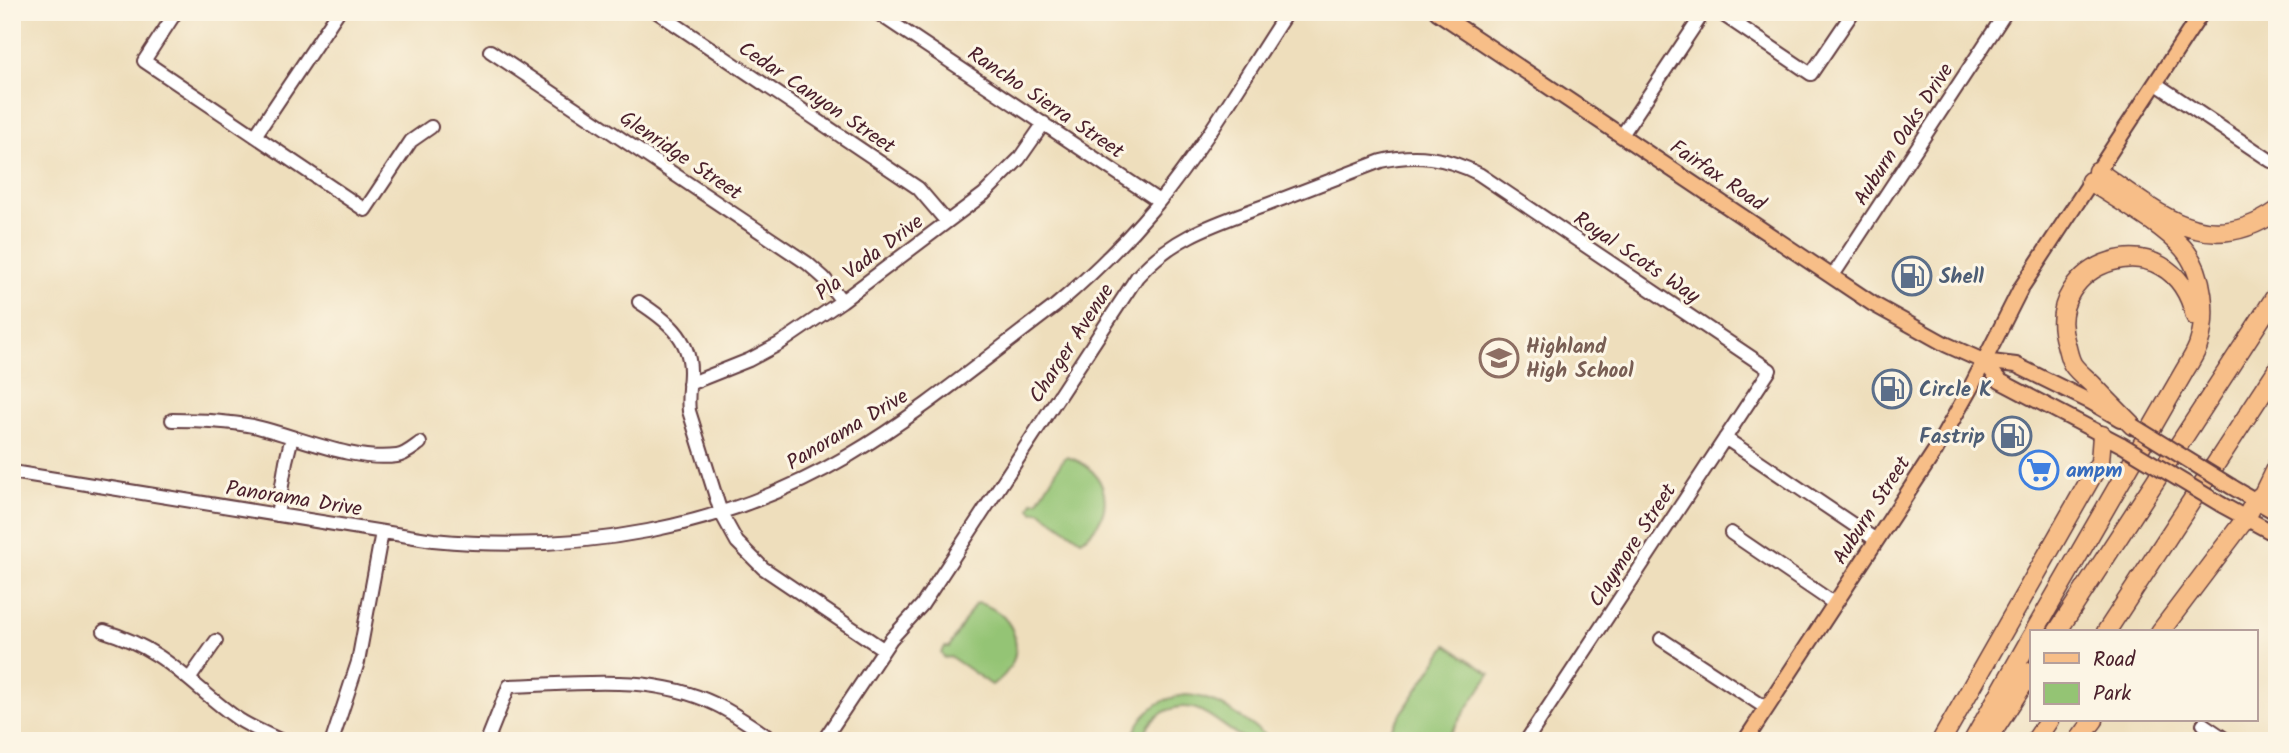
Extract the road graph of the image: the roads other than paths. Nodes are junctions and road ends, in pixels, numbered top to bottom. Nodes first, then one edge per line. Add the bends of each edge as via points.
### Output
1 (176, 12) edge
2 (338, 12) edge
3 (657, 12) edge
4 (876, 12) edge
5 (1287, 12) edge
6 (1437, 12) edge
7 (1704, 12) edge
8 (1719, 12) edge
9 (1853, 12) edge
10 (2006, 12) edge
11 (2202, 12) edge
12 (490, 51) dead end
13 (2155, 83) junction
14 (1044, 123) junction
15 (431, 127) dead end
16 (1622, 135) junction
17 (255, 136) junction
18 (2271, 161) dead end
19 (1482, 176) joint
20 (2093, 176) junction
21 (1159, 201) junction
22 (2277, 211) edge
23 (947, 222) junction
24 (1832, 277) junction
25 (2277, 294) edge
26 (842, 301) junction
27 (639, 302) dead end
28 (1983, 361) junction
29 (1770, 370) joint
30 (2186, 370) junction
31 (2277, 370) edge
32 (689, 384) junction
33 (172, 420) dead end
34 (2133, 426) junction
35 (2102, 435) junction
36 (292, 437) junction
37 (1725, 438) junction
38 (421, 443) dead end
39 (2277, 466) edge
40 (12, 472) edge
41 (2255, 501) junction
42 (721, 513) junction
43 (2277, 513) edge
44 (277, 515) junction
45 (2246, 518) junction
46 (382, 532) junction
47 (1731, 533) dead end
48 (2277, 534) edge
49 (1876, 540) junction
50 (1835, 604) junction
51 (2035, 630) edge
52 (2058, 630) edge
53 (2107, 630) edge
54 (2162, 630) edge
55 (104, 631) dead end
56 (1661, 639) dead end
57 (2030, 639) edge
58 (216, 641) dead end
59 (883, 649) junction
60 (2030, 674) edge
61 (190, 678) junction
62 (1766, 708) junction
63 (2048, 722) edge
64 (2092, 722) edge
65 (2203, 724) dead end
66 (282, 741) edge
67 (332, 741) edge
68 (487, 741) edge
69 (774, 741) edge
70 (823, 741) edge
71 (1526, 741) edge
72 (1745, 741) edge
73 (1941, 741) edge
74 (1973, 741) edge
75 (1987, 741) edge
76 (2035, 741) edge
77 (2078, 741) edge
78 (2228, 741) edge

1 - 17 street via 144,61
2 - 17 street
3 - 23 street, Cedar Canyon Street via 918,188
4 - 14 street, Rancho Sierra Street
5 - 21 street, Panorama Drive
6 - 16 main road, Fairfax Road
7 - 16 street
8 - 9 street via 1811,74
10 - 24 street, Auburn Oaks Drive
11 - 13 main road, Auburn Street
12 - 26 street, Glenridge Street via 807,263
13 - 18 street
13 - 20 main road, Auburn Street
14 - 21 street, Rancho Sierra Street
14 - 23 street, Pla Vada Drive via 1001,179
15 - 17 street via 411,141 365,210
16 - 24 main road, Fairfax Road
19 - 29 street, Royal Scots Way
19 - 59 street, Charger Avenue via 1448,160 1397,157 1195,232 1165,249 1137,277 922,606
20 - 22 highway via 2204,232 2247,227
20 - 28 main road, Auburn Street via 2021,288
20 - 30 highway via 2166,232 2193,264 2201,285 2202,328
21 - 42 street, Panorama Drive via 1072,291 903,420 817,473
23 - 26 street, Pla Vada Drive
24 - 28 main road, Fairfax Road via 1908,325
25 - 52 highway
26 - 32 street, Pla Vada Drive via 779,344
27 - 32 street via 663,317 679,335 689,359
28 - 34 main road, Fairfax Road via 2016,365
28 - 35 main road, Fairfax Road via 2000,382
28 - 49 main road, Auburn Street via 1947,431
29 - 37 street, Claymore Street
30 - 34 highway via 2195,317 2191,298 2172,273 2136,258 2098,265 2081,278 2063,312 2063,335 2072,364
30 - 51 highway
31 - 53 highway
32 - 42 street via 689,411
33 - 36 street via 228,422
34 - 41 main road, Fairfax Road, bridge
35 - 45 main road, Fairfax Road, bridge
35 - 73 highway via 2100,462
36 - 38 street via 376,456 399,456
36 - 44 street
37 - 49 street
37 - 71 street, Claymore Street
39 - 41 highway
40 - 44 street, Panorama Drive
41 - 43 main road, Fairfax Road
41 - 45 highway
42 - 46 street, Panorama Drive via 652,531 560,544 468,543
42 - 59 street via 737,542 763,568
44 - 46 street, Panorama Drive
45 - 48 main road, Fairfax Road
45 - 54 highway
46 - 67 street via 358,662
47 - 50 street
49 - 50 main road, Auburn Street
50 - 62 main road, Auburn Street
55 - 61 street via 144,646
56 - 62 street
57 - 74 highway
58 - 61 street
59 - 70 street, Charger Avenue
60 - 75 highway
61 - 66 street via 241,720
62 - 72 main road, Auburn Street
63 - 76 highway
64 - 77 highway
65 - 78 street
68 - 69 street via 509,686 625,683 671,688 714,703

